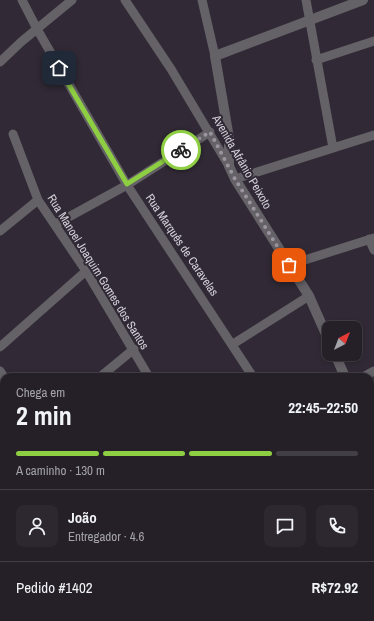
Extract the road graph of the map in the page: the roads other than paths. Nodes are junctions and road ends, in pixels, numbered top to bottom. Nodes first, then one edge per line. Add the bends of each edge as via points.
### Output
1 (22, 0) edge
2 (72, 0) edge
3 (125, 0) edge
4 (202, 0) edge
5 (306, 0) edge
6 (363, 0) edge
7 (309, 19) junction
8 (37, 29) junction
9 (374, 41) edge
10 (215, 56) junction
11 (316, 60) junction
12 (0, 62) edge
13 (210, 132) junction
14 (13, 134) dead end
15 (374, 135) edge
16 (333, 148) junction
17 (229, 166) junction
18 (235, 179) junction
19 (127, 184) junction
20 (38, 200) junction
21 (56, 224) junction
22 (0, 232) edge
23 (371, 239) edge
24 (374, 250) edge
25 (289, 265) junction
26 (86, 271) junction
27 (309, 296) junction
28 (322, 325) edge
29 (233, 344) junction
30 (0, 347) edge
31 (134, 349) junction
32 (337, 361) edge
33 (105, 373) edge
34 (147, 373) edge
35 (251, 373) edge
36 (342, 373) edge

1 - 8 street, Rua Marquês de Caravelas
2 - 8 street
3 - 13 street, Avenida Afrânio Peixoto
4 - 10 street
5 - 7 street
6 - 7 street
7 - 10 street
7 - 11 street
8 - 12 street
8 - 19 street, Rua Marquês de Caravelas
9 - 11 street
10 - 17 street via 229,138
11 - 16 street
13 - 17 street, Avenida Afrânio Peixoto
13 - 19 street
14 - 20 street, Rua Manoel Joaquim Gomes dos Santos
15 - 16 street
16 - 18 street
17 - 18 street, Avenida Afrânio Peixoto
18 - 25 street, Avenida Afrânio Peixoto
19 - 21 street
19 - 29 street, Rua Marquês de Caravelas
20 - 21 street, Rua Manoel Joaquim Gomes dos Santos
20 - 22 street
21 - 26 street, Rua Manoel Joaquim Gomes dos Santos
23 - 24 street
23 - 25 street
25 - 27 street, Avenida Afrânio Peixoto
26 - 30 street
26 - 31 street, Rua Manoel Joaquim Gomes dos Santos
27 - 28 street, Avenida Afrânio Peixoto
27 - 29 street
29 - 35 street, Rua Marquês de Caravelas
31 - 33 street
31 - 34 street, Rua Manoel Joaquim Gomes dos Santos
32 - 36 street

